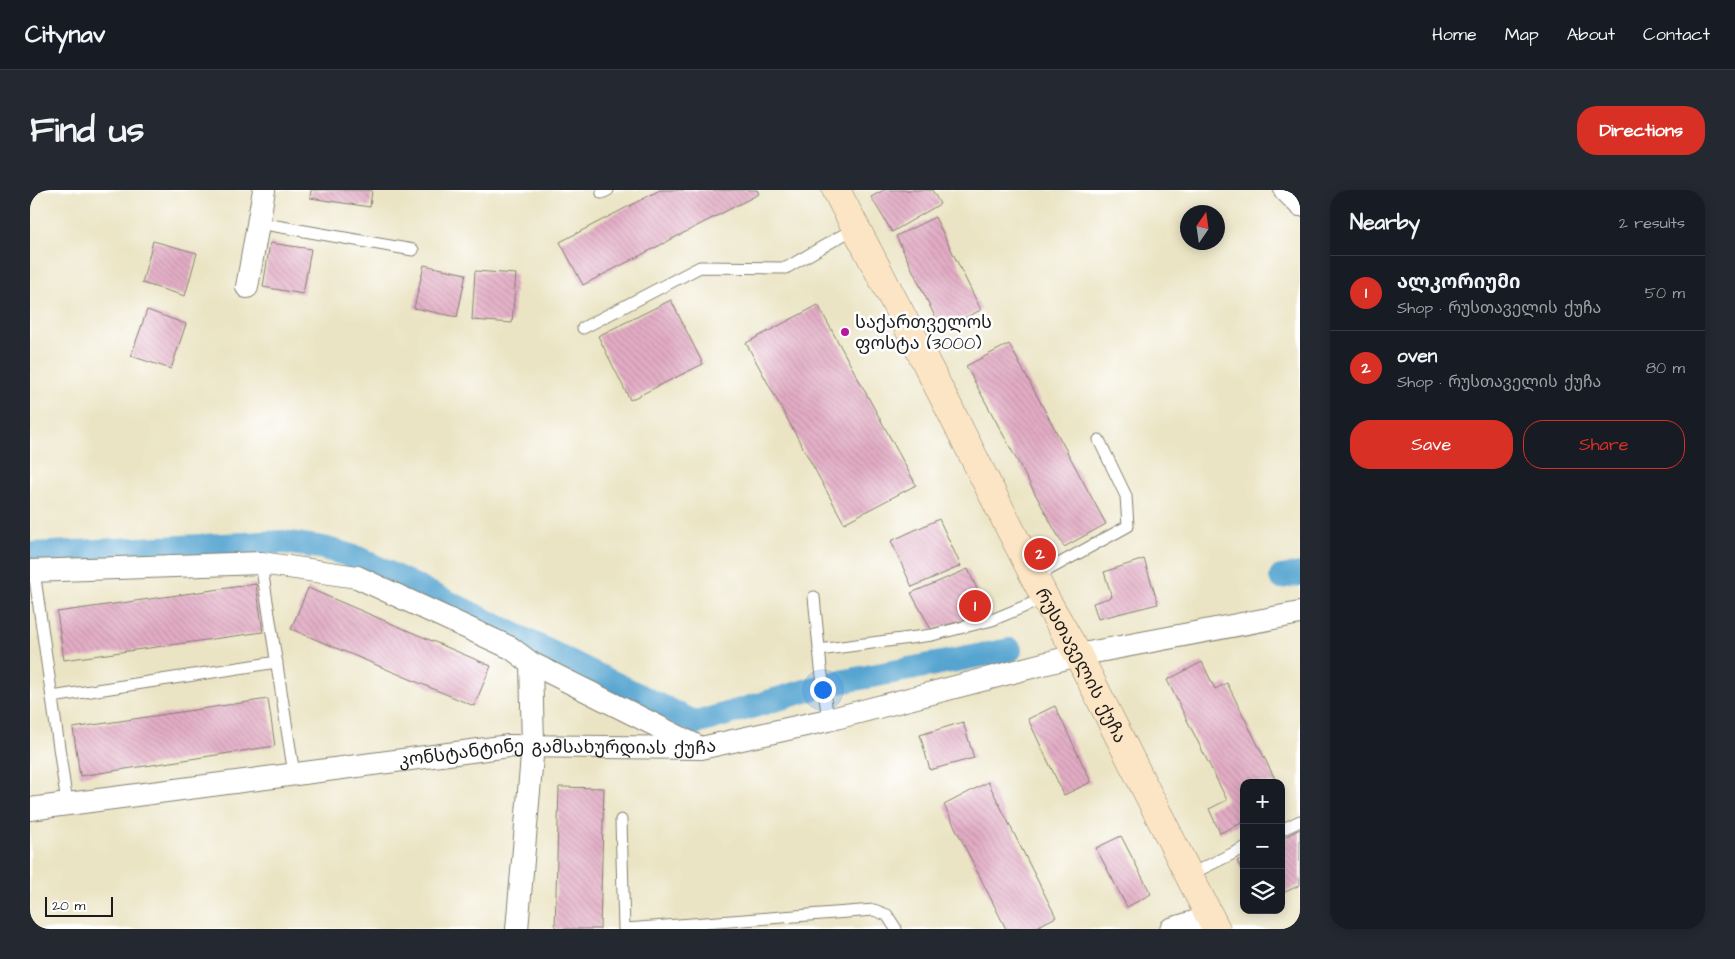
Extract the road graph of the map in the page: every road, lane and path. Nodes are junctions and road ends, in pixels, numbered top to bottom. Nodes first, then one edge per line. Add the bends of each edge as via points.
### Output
1 (264, 190) edge
2 (836, 190) edge
3 (1285, 190) edge
4 (1300, 205) edge
5 (258, 223) junction
6 (855, 228) junction
7 (413, 250) dead end
8 (247, 287) dead end
9 (583, 328) dead end
10 (1099, 440) dead end
11 (262, 563) junction
12 (32, 571) edge
13 (1040, 587) junction
14 (814, 597) dead end
15 (1300, 613) edge
16 (819, 650) junction
17 (1078, 655) junction
18 (277, 662) junction
19 (531, 663) junction
20 (52, 697) junction
21 (827, 710) junction
22 (533, 745) junction
23 (701, 748) junction
24 (294, 774) junction
25 (67, 804) junction
26 (30, 809) edge
27 (621, 820) dead end
28 (1300, 821) edge
29 (1285, 828) edge
30 (1240, 850) edge
31 (1189, 875) junction
32 (1213, 923) edge
33 (518, 929) edge
34 (625, 929) edge
35 (896, 929) edge
36 (1171, 929) edge

1 - 5 street
2 - 6 main road, რუსთაველის ქუჩა
3 - 4 street
5 - 7 lane
5 - 8 street
6 - 9 lane via 786,268 700,268
6 - 13 main road, რუსთაველის ქუჩა
10 - 13 lane via 1126,496 1128,526
11 - 12 street
11 - 18 lane
11 - 19 street via 357,577 511,648
12 - 20 lane
13 - 16 lane via 992,620 932,635
13 - 17 main road, რუსთაველის ქუჩა
14 - 16 lane
15 - 17 street, კონსტანტინე გამსახურდიას ქუჩა
16 - 21 lane
17 - 21 street, კონსტანტინე გამსახურდიას ქუჩა
17 - 31 main road, რუსთაველის ქუჩა
18 - 20 lane
18 - 24 lane
19 - 22 street
19 - 23 street
20 - 25 lane
21 - 23 street, კონსტანტინე გამსახურდიას ქუჩა
22 - 23 street, კონსტანტინე გამსახურდიას ქუჩა
22 - 24 street, კონსტანტინე გამსახურდიას ქუჩა
22 - 33 street
24 - 25 street, კონსტანტინე გამსახურდიას ქუჩა
25 - 26 street, კონსტანტინე გამსახურდიას ქუჩა
27 - 34 lane
28 - 29 lane
30 - 31 lane
31 - 32 main road, რუსთაველის ქუჩა
32 - 36 street
34 - 35 lane via 874,910 887,915

